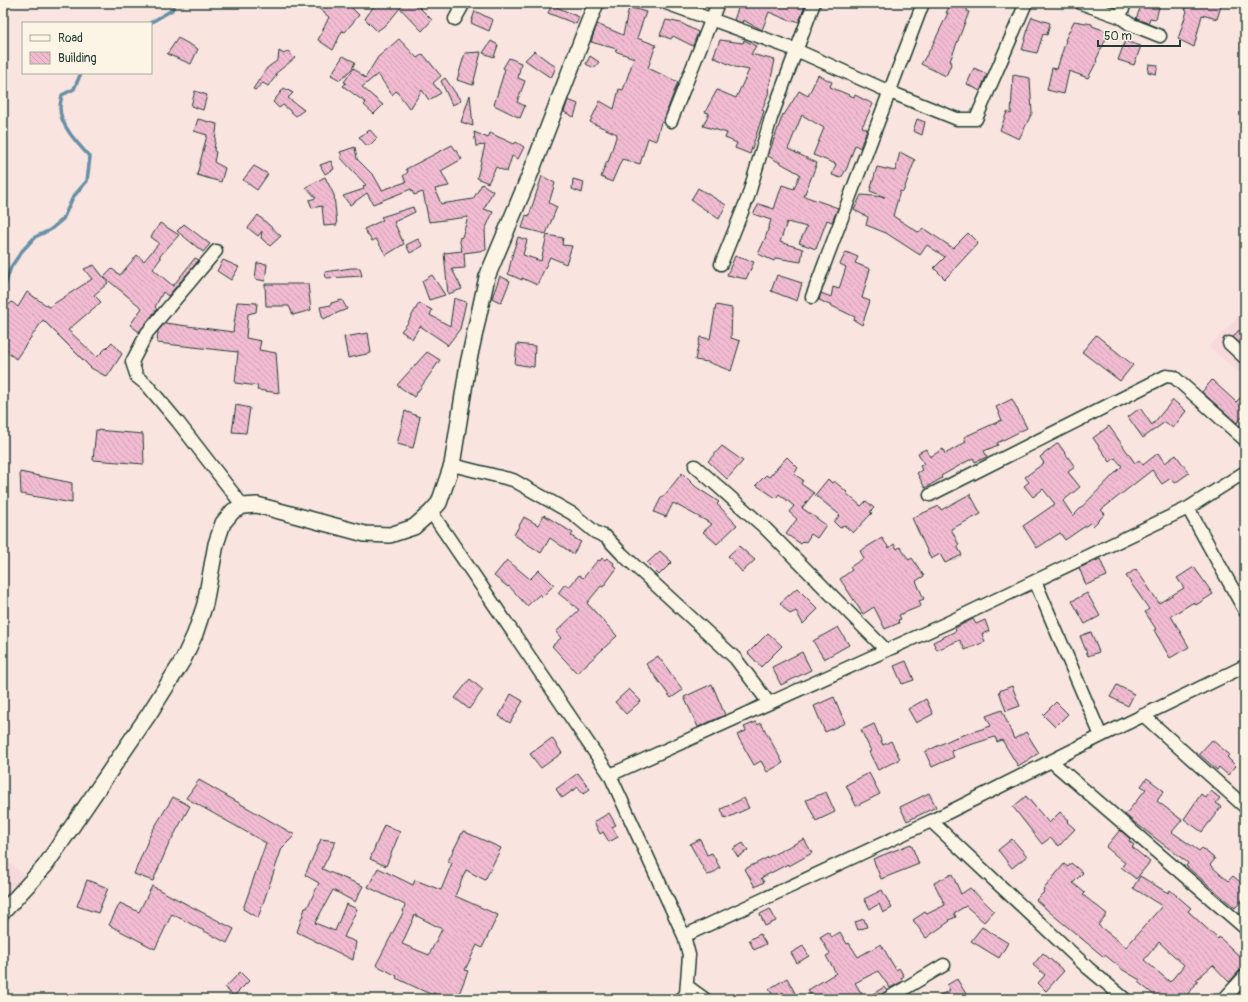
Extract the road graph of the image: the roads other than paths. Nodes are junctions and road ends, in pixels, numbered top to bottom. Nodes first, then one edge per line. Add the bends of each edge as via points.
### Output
1 (464, 3) edge
2 (596, 3) edge
3 (666, 3) edge
4 (718, 3) edge
5 (814, 3) edge
6 (923, 3) edge
7 (1026, 3) edge
8 (1081, 3) edge
9 (1125, 3) edge
10 (1120, 17) junction
11 (455, 19) dead end
12 (712, 19) junction
13 (1160, 36) dead end
14 (796, 50) junction
15 (890, 92) junction
16 (671, 121) dead end
17 (216, 250) dead end
18 (721, 264) dead end
19 (812, 298) dead end
20 (1229, 343) dead end
21 (1245, 358) edge
22 (1245, 440) edge
23 (452, 465) junction
24 (695, 466) dead end
25 (1245, 472) edge
26 (930, 494) dead end
27 (243, 506) junction
28 (1188, 508) junction
29 (431, 512) junction
30 (1035, 581) junction
31 (1245, 611) edge
32 (886, 650) junction
33 (1243, 670) edge
34 (769, 703) junction
35 (1143, 716) junction
36 (1100, 736) junction
37 (1051, 761) junction
38 (610, 774) junction
39 (1245, 807) edge
40 (931, 821) junction
41 (3, 912) edge
42 (1245, 928) edge
43 (684, 936) junction
44 (944, 965) dead end
45 (1245, 976) edge
46 (687, 986) junction
47 (681, 999) edge
48 (704, 999) edge
49 (887, 999) edge
50 (1125, 999) edge
51 (1224, 999) edge

1 - 11 street
2 - 23 street via 531,172 487,277 468,364
3 - 12 street
4 - 12 street
5 - 14 street
6 - 15 street
7 - 15 street via 976,119 957,118
8 - 10 street
9 - 10 street
10 - 13 street via 1130,24
12 - 14 street
12 - 16 street
14 - 15 street
14 - 18 street via 771,118 748,197
15 - 19 street
17 - 27 street via 148,333 132,362 137,376 178,422
20 - 21 street
22 - 26 street via 1174,377 1166,376
23 - 29 street via 439,503
23 - 34 street via 513,480 573,514 594,532 606,537 735,658
24 - 32 street via 764,527
25 - 28 street
27 - 29 street via 257,505 365,534 390,535 414,527
27 - 41 street via 233,511 222,523 205,604 183,660 45,866
28 - 30 street
28 - 31 street
29 - 38 street
30 - 32 street
30 - 36 street
32 - 34 street
33 - 35 street
34 - 38 street
35 - 36 street
35 - 39 street
36 - 37 street
37 - 40 street
37 - 42 street
38 - 43 street
40 - 43 street
40 - 50 street
43 - 46 street via 689,955
44 - 49 street
45 - 51 street
46 - 47 street via 686,994
46 - 48 street

